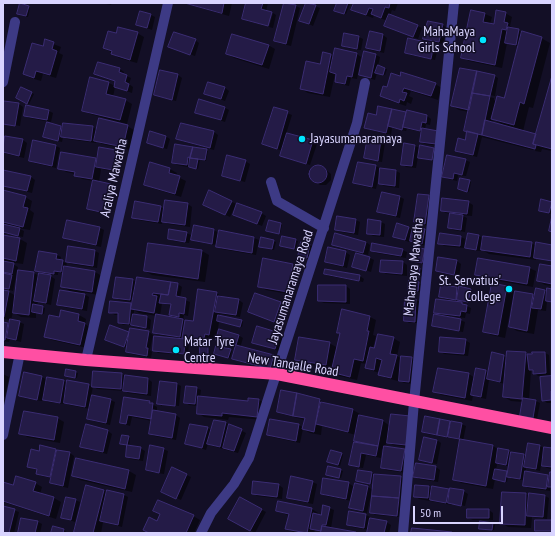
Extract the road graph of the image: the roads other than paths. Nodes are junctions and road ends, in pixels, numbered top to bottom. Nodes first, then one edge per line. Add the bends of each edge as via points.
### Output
1 (168, 3) edge
2 (454, 3) edge
3 (15, 22) dead end
4 (3, 82) edge
5 (365, 83) dead end
6 (271, 182) dead end
7 (324, 228) junction
8 (3, 352) edge
9 (20, 353) junction
10 (86, 360) junction
11 (277, 374) junction
12 (414, 402) junction
13 (552, 428) edge
14 (3, 435) edge
15 (201, 533) edge
16 (403, 533) edge

1 - 10 street, Araliya Mawatha
2 - 12 street, Mahamaya Mawatha
3 - 4 street
5 - 7 street, Jayasumanaramaya Road via 357,124
6 - 7 street via 277,201
7 - 11 street, Jayasumanaramaya Road
8 - 9 highway, New Tangalle Road
9 - 10 highway, New Tangalle Road
9 - 14 street
10 - 11 highway, New Tangalle Road
11 - 12 highway, New Tangalle Road
11 - 15 street, Jayasumanaramaya Road via 249,458 234,484 211,513
12 - 13 highway, New Tangalle Road
12 - 16 street, Mahamaya Mawatha

